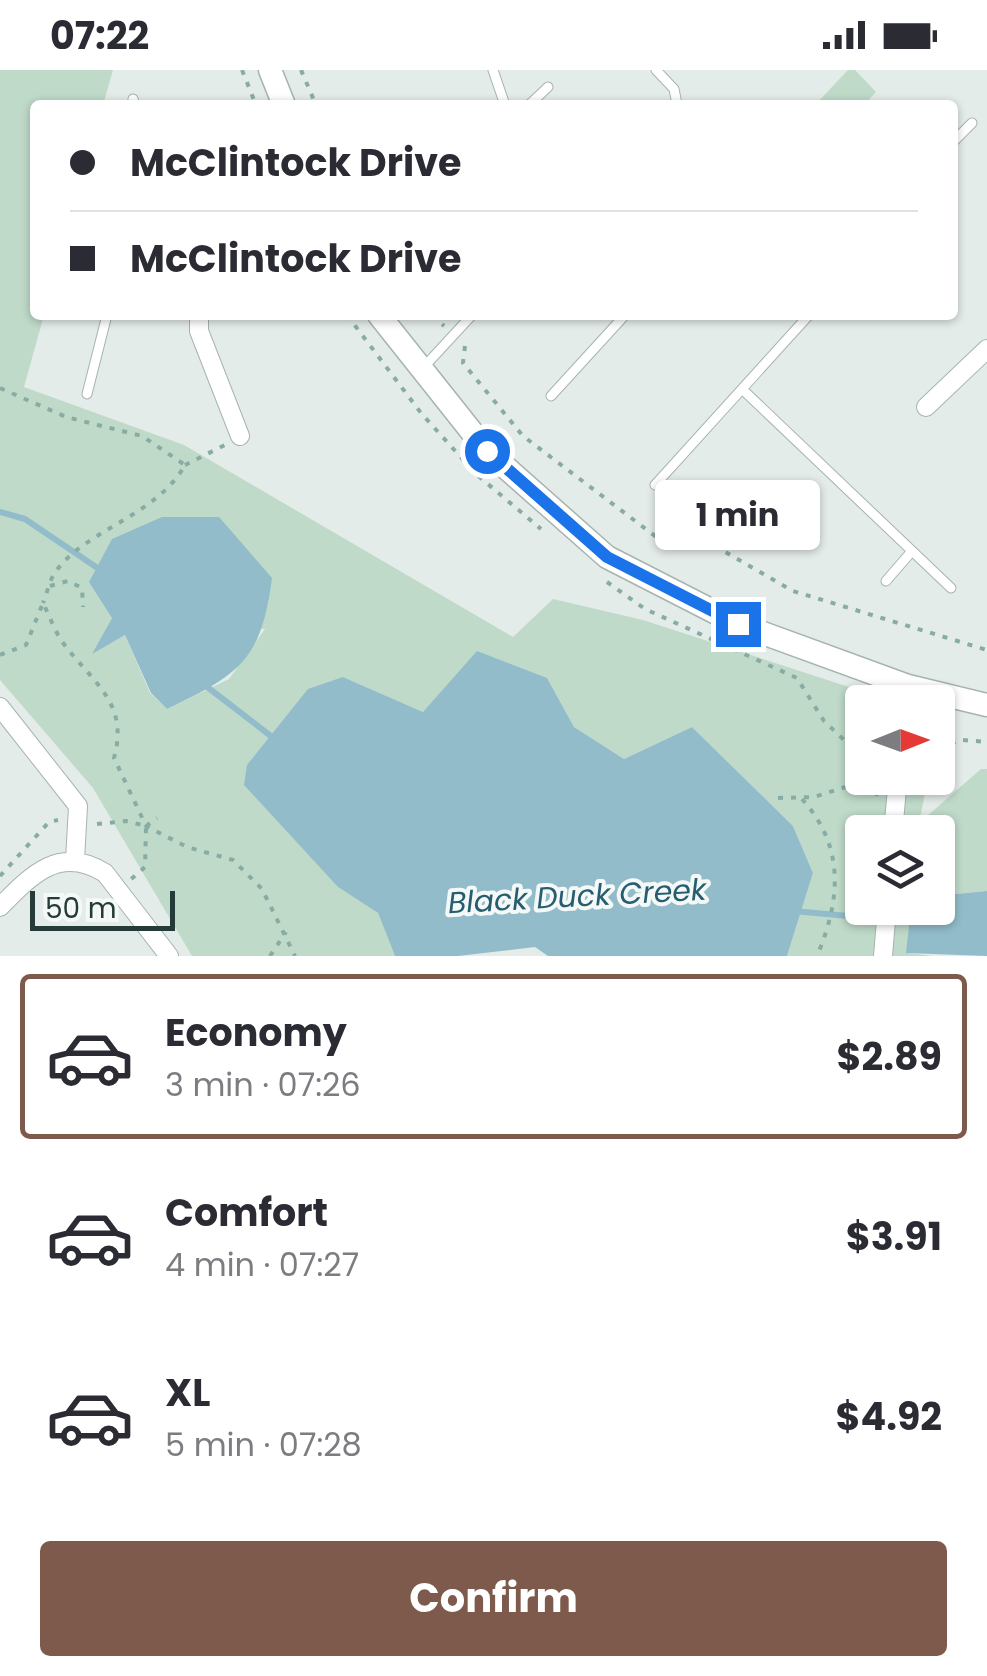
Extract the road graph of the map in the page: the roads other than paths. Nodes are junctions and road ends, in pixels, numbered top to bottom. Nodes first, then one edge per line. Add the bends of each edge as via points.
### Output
1 (270, 70) edge
2 (494, 70) edge
3 (656, 70) edge
4 (548, 87) dead end
5 (282, 100) edge
6 (503, 100) edge
7 (534, 100) edge
8 (676, 100) edge
9 (972, 123) dead end
10 (958, 137) edge
11 (106, 320) edge
12 (199, 320) edge
13 (382, 320) edge
14 (467, 320) edge
15 (620, 320) edge
16 (805, 320) edge
17 (987, 348) edge
18 (421, 370) junction
19 (742, 389) junction
20 (87, 394) dead end
21 (552, 396) dead end
22 (926, 407) dead end
23 (240, 436) road end
24 (656, 485) dead end
25 (912, 551) junction
26 (886, 580) dead end
27 (951, 588) dead end
28 (884, 685) edge
29 (955, 701) edge
30 (987, 705) edge
31 (0, 708) edge
32 (75, 860) junction
33 (0, 907) edge
34 (886, 925) edge
35 (884, 952) edge
36 (168, 956) edge

1 - 5 street
2 - 6 lane
3 - 8 lane
4 - 7 lane
9 - 10 lane
11 - 20 lane
12 - 23 street
13 - 18 street
14 - 18 lane
15 - 21 lane
16 - 19 lane
17 - 22 street
18 - 28 street via 487,451 607,557 738,624
19 - 24 lane
19 - 25 lane
25 - 26 lane
25 - 27 lane
29 - 30 street
31 - 32 street via 78,806
32 - 33 street via 43,866
32 - 36 street via 105,873
34 - 35 street

